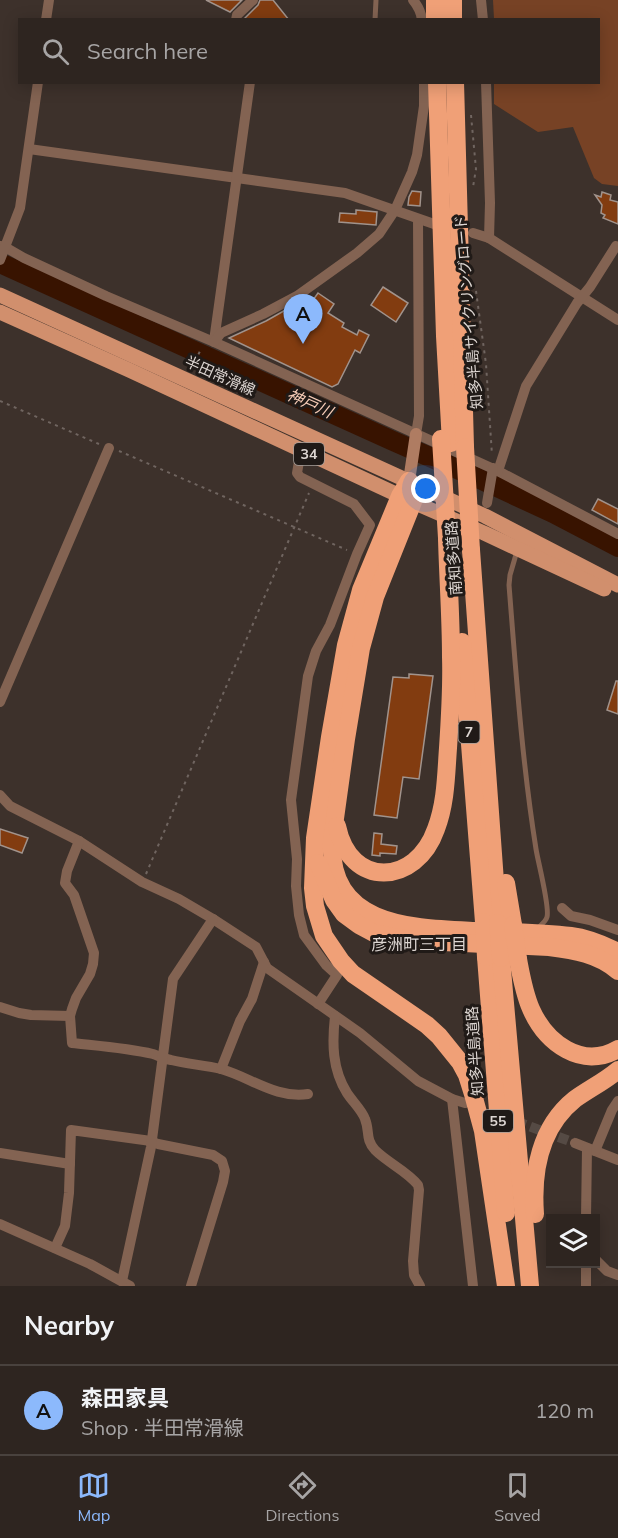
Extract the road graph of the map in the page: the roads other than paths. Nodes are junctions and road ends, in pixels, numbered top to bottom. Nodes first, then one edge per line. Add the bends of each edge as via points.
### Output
1 (49, 0) edge
2 (253, 0) edge
3 (376, 0) edge
4 (413, 0) edge
5 (435, 0) edge
6 (453, 0) edge
7 (481, 0) edge
8 (46, 18) edge
9 (236, 18) edge
10 (375, 18) edge
11 (422, 18) edge
12 (435, 18) edge
13 (453, 18) edge
14 (483, 18) edge
15 (38, 84) edge
16 (250, 84) edge
17 (424, 84) edge
18 (437, 84) edge
19 (455, 84) edge
20 (486, 84) edge
21 (29, 149) junction
22 (236, 178) junction
23 (395, 210) junction
24 (418, 219) junction
25 (434, 224) dead end
26 (474, 233) dead end
27 (489, 238) junction
28 (616, 246) dead end
29 (2, 251) edge
30 (0, 296) edge
31 (582, 297) junction
32 (0, 312) edge
33 (618, 320) edge
34 (210, 340) junction
35 (416, 434) junction
36 (452, 443) junction
37 (109, 448) road end
38 (301, 450) junction
39 (494, 471) junction
40 (408, 487) junction
41 (486, 509) junction
42 (618, 534) edge
43 (458, 543) junction
44 (518, 549) junction
45 (618, 585) edge
46 (618, 595) edge
47 (0, 702) edge
48 (0, 795) edge
49 (335, 819) junction
50 (79, 841) junction
51 (315, 856) junction
52 (562, 908) dead end
53 (213, 919) junction
54 (506, 926) junction
55 (618, 930) edge
56 (618, 952) edge
57 (501, 958) junction
58 (264, 962) junction
59 (618, 970) edge
60 (318, 1004) junction
61 (0, 1007) edge
62 (70, 1016) junction
63 (335, 1016) junction
64 (618, 1049) edge
65 (163, 1058) junction
66 (221, 1069) junction
67 (618, 1070) edge
68 (308, 1094) dead end
69 (452, 1099) junction
70 (618, 1101) edge
71 (465, 1103) tunnel mouth
72 (151, 1141) junction
73 (576, 1143) tunnel mouth
74 (591, 1149) junction
75 (0, 1153) edge
76 (618, 1160) edge
77 (70, 1164) junction
78 (586, 1214) edge
79 (0, 1224) edge
80 (56, 1248) junction
81 (600, 1264) edge
82 (586, 1268) edge
83 (618, 1275) edge
84 (126, 1284) edge
85 (191, 1286) edge
86 (420, 1286) edge
87 (473, 1286) edge
88 (506, 1286) edge
89 (512, 1286) edge
90 (530, 1286) edge
91 (540, 1286) edge
92 (586, 1286) edge

1 - 8 street
2 - 9 street
3 - 10 lane
4 - 11 street
5 - 12 highway
6 - 13 highway
7 - 14 street
15 - 21 street
16 - 22 street
17 - 23 street via 417,155
18 - 36 highway, 南知多道路 / 7
19 - 36 highway, 南知多道路 / 7
20 - 27 street
21 - 22 street
21 - 29 street via 21,208
22 - 23 street via 345,193
22 - 34 street
23 - 24 street
23 - 34 street via 379,234 297,296
24 - 25 street
24 - 35 street
26 - 27 street
27 - 31 street
28 - 31 street
29 - 34 street
30 - 40 main road, 半田常滑線 / 34
31 - 33 street
31 - 39 street via 526,386
32 - 38 main road, 半田常滑線 / 34
34 - 35 street
35 - 39 street
35 - 40 street
36 - 43 highway, 南知多道路 / 7
37 - 47 street
38 - 40 main road, 半田常滑線 / 34
38 - 60 street via 297,473 300,477 354,504 370,525 311,663 291,800 296,886 304,935 337,975
39 - 41 street
39 - 42 street
40 - 41 main road, 半田常滑線 / 34
40 - 44 main road, 半田常滑線 / 34 via 436,512
40 - 49 highway via 405,525 367,622
40 - 51 highway via 352,618 330,737
41 - 45 main road, 半田常滑線 / 34
43 - 49 highway via 446,782 436,829 417,860 404,869 373,872 346,854
43 - 54 highway, 南知多道路 / 7
43 - 54 highway, 南知多道路 / 7 via 460,618
44 - 46 main road, 半田常滑線 / 34
44 - 54 lane via 510,575 510,596 527,794 548,909 542,925
48 - 50 street via 9,806
49 - 54 highway via 331,857 335,875 351,899 373,916 433,929
50 - 53 street via 142,882
50 - 62 street via 65,883 74,895 94,953 90,974
51 - 59 highway via 344,914 374,933 422,941 568,949 597,957
51 - 88 highway via 315,906 332,949 353,974 440,1036 467,1076 483,1131
52 - 55 street via 571,916
53 - 58 street via 256,947
53 - 65 street via 173,979
54 - 56 highway via 573,936
54 - 57 highway, 南知多道路 / 7, bridge
54 - 57 highway, bridge
57 - 64 highway via 538,1022 563,1048 593,1057
57 - 89 highway, 知多半島道路 / 55 via 499,1139
57 - 90 highway, 55
58 - 60 street
58 - 66 street
60 - 63 street
61 - 62 street via 31,1015
62 - 65 street via 72,1043
63 - 69 street via 418,1081
63 - 86 street via 332,1039 337,1071 365,1119 368,1138 386,1160 418,1185 413,1261
65 - 66 street
65 - 72 street
66 - 68 street via 274,1091
67 - 91 highway via 574,1100 545,1138 534,1192
69 - 71 street
69 - 87 street
70 - 74 street
72 - 77 street via 70,1130
72 - 84 street
72 - 85 street via 213,1155 225,1165
73 - 74 street
74 - 76 street
74 - 78 street
75 - 77 street
77 - 80 street via 65,1226
79 - 80 street
80 - 84 street
81 - 83 street
82 - 92 street

